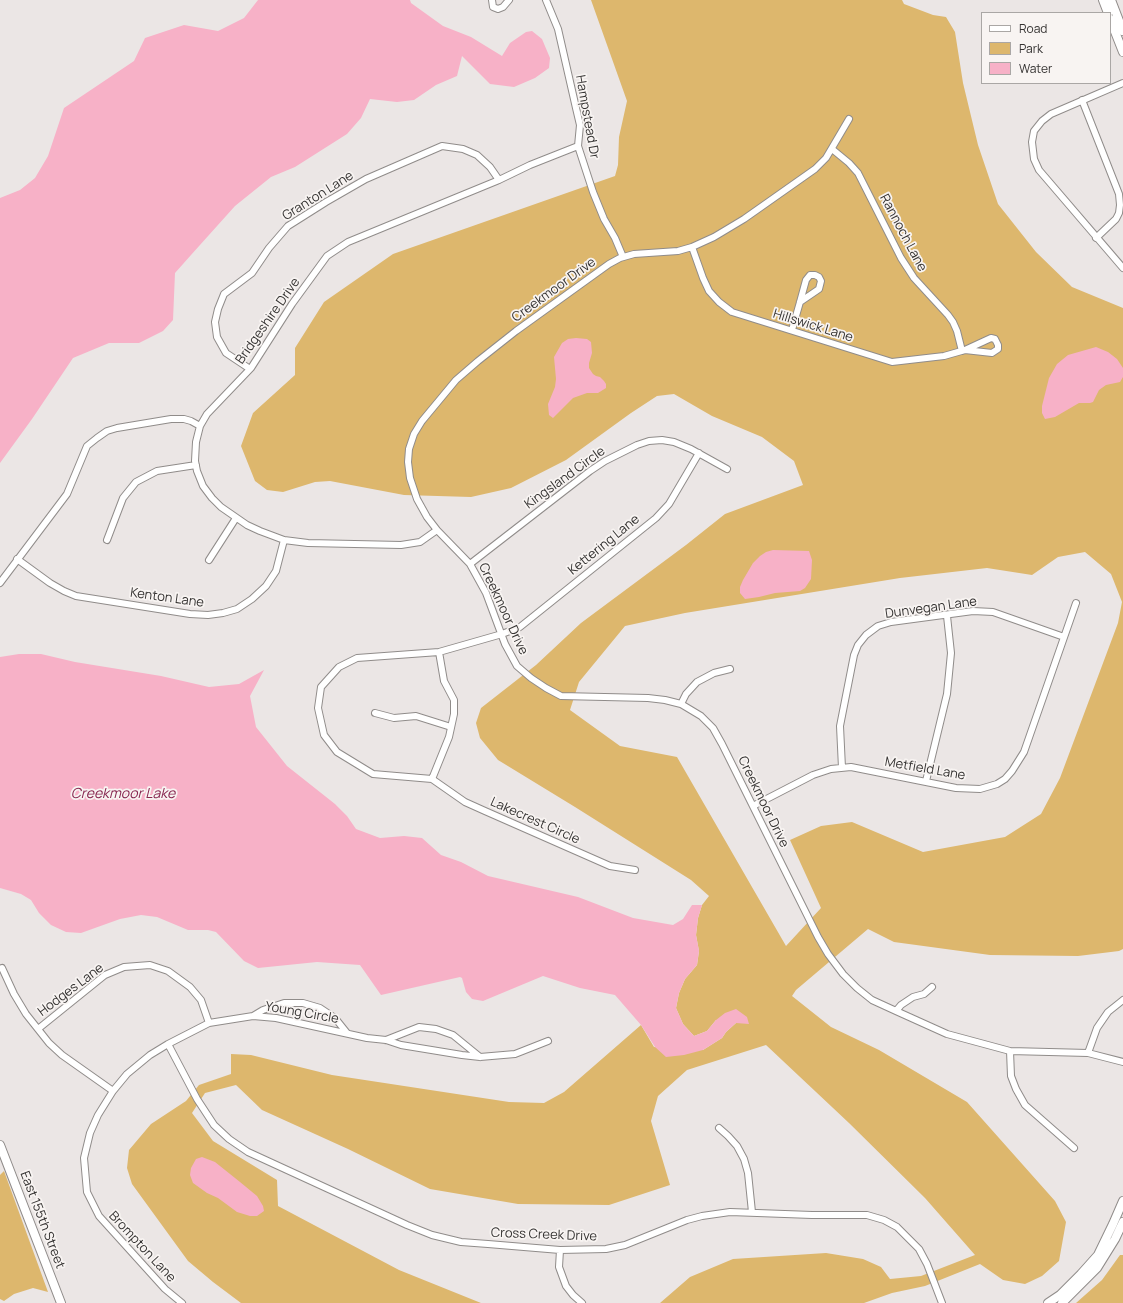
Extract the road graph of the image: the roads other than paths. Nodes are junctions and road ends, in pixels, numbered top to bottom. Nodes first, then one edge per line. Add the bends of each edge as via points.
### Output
1 (492, 0) edge
2 (509, 0) edge
3 (546, 0) edge
4 (1102, 0) edge
5 (1111, 0) edge
6 (1108, 12) edge
7 (1111, 22) edge
8 (1123, 30) edge
9 (1123, 52) edge
10 (1123, 83) edge
11 (1082, 100) junction
12 (850, 119) dead end
13 (578, 146) junction
14 (832, 149) junction
15 (499, 180) junction
16 (1096, 238) junction
17 (692, 247) junction
18 (623, 257) junction
19 (1123, 268) edge
20 (800, 302) dead end
21 (792, 330) junction
22 (963, 351) junction
23 (250, 369) junction
24 (200, 426) junction
25 (699, 453) junction
26 (196, 465) junction
27 (726, 469) dead end
28 (236, 518) junction
29 (437, 530) junction
30 (107, 540) dead end
31 (284, 540) junction
32 (17, 559) junction
33 (209, 560) dead end
34 (470, 564) junction
35 (0, 583) edge
36 (1076, 603) dead end
37 (946, 616) junction
38 (502, 634) junction
39 (1064, 637) junction
40 (439, 652) junction
41 (730, 669) dead end
42 (681, 704) junction
43 (375, 713) dead end
44 (451, 727) junction
45 (842, 768) junction
46 (432, 779) junction
47 (926, 782) junction
48 (753, 806) junction
49 (635, 870) dead end
50 (2, 968) dead end
51 (932, 987) dead end
52 (1123, 1000) edge
53 (896, 1011) junction
54 (253, 1016) junction
55 (208, 1023) junction
56 (38, 1029) junction
57 (347, 1033) junction
58 (386, 1040) junction
59 (548, 1042) dead end
60 (168, 1044) junction
61 (1010, 1051) junction
62 (1088, 1053) junction
63 (480, 1057) junction
64 (1123, 1062) edge
65 (113, 1091) junction
66 (719, 1128) dead end
67 (0, 1145) edge
68 (1074, 1148) dead end
69 (1123, 1201) edge
70 (752, 1212) junction
71 (1123, 1222) edge
72 (560, 1250) junction
73 (61, 1303) edge
74 (182, 1303) edge
75 (582, 1303) edge
76 (942, 1303) edge
77 (1048, 1303) edge
78 (1062, 1303) edge

1 - 2 street via 493,7 498,9
3 - 13 street, Hampstead Dr via 558,29 580,125
4 - 6 street
5 - 8 street
7 - 9 street
10 - 11 street
11 - 16 street via 1119,194 1120,205 1116,219
11 - 16 street via 1051,114 1042,121 1034,131 1032,150 1039,170
12 - 14 street, Creekmoor Drive
13 - 15 street, Bridgeshire Drive
13 - 18 street, Hampstead Dr via 593,192
14 - 17 street, Creekmoor Drive via 804,178 732,226
14 - 22 street, Rannoch Lane via 858,173 901,258 914,278 953,322
15 - 23 street, Bridgeshire Drive via 348,242 327,256
15 - 23 street, Granton Lane via 477,155 463,149 442,146 366,179 288,226 252,273 224,294 218,310 215,322 217,337 226,353
16 - 19 street
17 - 18 street, Creekmoor Drive
17 - 21 street, Hillswick Lane via 706,284 719,302 732,312
18 - 29 street, Creekmoor Drive via 609,264 478,361 456,380 422,421 409,449 410,478 417,499
20 - 21 street
21 - 22 street, Hillswick Lane via 892,362 944,356
22 - 22 street via 992,353 996,352 998,346 995,339 991,338
23 - 24 street, Bridgeshire Drive via 207,414
24 - 26 street, Bridgeshire Drive via 196,442
24 - 32 street via 184,419 170,419 117,428 97,438 87,446 67,494
25 - 27 street, Kingsland Circle
25 - 34 street, Kingsland Circle via 674,442 662,440 637,445 605,460
25 - 38 street, Kettering Lane via 669,504 656,518 520,627
26 - 28 street, Bridgeshire Drive via 203,486 212,498
26 - 30 street via 157,471 136,482 123,498
28 - 31 street, Bridgeshire Drive
28 - 33 street
29 - 31 street, Bridgeshire Drive via 420,542 401,545
29 - 34 street, Creekmoor Drive
31 - 32 street, Kenton Lane via 276,571 266,586 238,609 208,615 76,596 50,583
32 - 35 street
34 - 38 street, Creekmoor Drive via 486,593
36 - 39 street, Metfield Lane
37 - 39 street, Dunvegan Lane via 993,612
37 - 45 street, Dunvegan Lane via 891,622 878,626 858,645 842,708
37 - 47 street via 951,653 947,694
38 - 40 street
38 - 42 street, Creekmoor Drive via 517,666 531,678 561,696 648,698
39 - 47 street, Metfield Lane via 1024,752 1005,779 974,789
40 - 44 street via 444,681 454,700
40 - 46 street via 357,658 339,667 321,687 318,708 324,735 337,752 373,774
41 - 42 street via 709,675 697,682
42 - 48 street, Creekmoor Drive via 701,716 713,728
43 - 44 street via 394,718 416,716
44 - 46 street
45 - 47 street, Metfield Lane via 851,767
45 - 48 street, Metfield Lane via 813,775
46 - 49 street, Lakecrest Circle via 465,802 485,811 610,866
48 - 53 street, Creekmoor Drive via 828,954 842,974 857,988 872,1000
50 - 56 street via 14,994
51 - 53 street via 924,994 913,997
52 - 62 street via 1108,1012 1097,1028
53 - 61 street, Creekmoor Drive via 947,1034
54 - 55 street, Young Circle
54 - 57 street, Young Circle via 276,1018
54 - 57 street, Young Circle via 284,1003 303,1003 320,1008 335,1018
55 - 56 street, Hodges Lane via 201,1000 190,986 168,971 150,965 124,967 105,975
55 - 60 street, Young Circle
56 - 65 street via 62,1055
57 - 58 street, Young Circle
58 - 63 street, Young Circle
58 - 63 street via 419,1027 436,1029 453,1035
59 - 63 street, Young Circle via 515,1054
60 - 65 street, Brompton Lane via 127,1074
60 - 72 street, Cross Creek Drive via 214,1125 248,1152 432,1236 461,1242
61 - 62 street, Creekmoor Drive
61 - 68 street via 1011,1076 1025,1105
62 - 64 street, Creekmoor Drive
65 - 74 street, Brompton Lane via 98,1115 84,1158 88,1192 99,1216 165,1289
66 - 70 street via 737,1146 744,1159
67 - 73 street, East 155th Street
69 - 77 street via 1098,1255 1060,1295
70 - 72 street, Cross Creek Drive via 702,1216 625,1245 606,1249
70 - 76 street, Cross Creek Drive via 868,1215 884,1220 897,1227 919,1249
71 - 78 street via 1096,1268
72 - 75 street via 559,1267 566,1286

